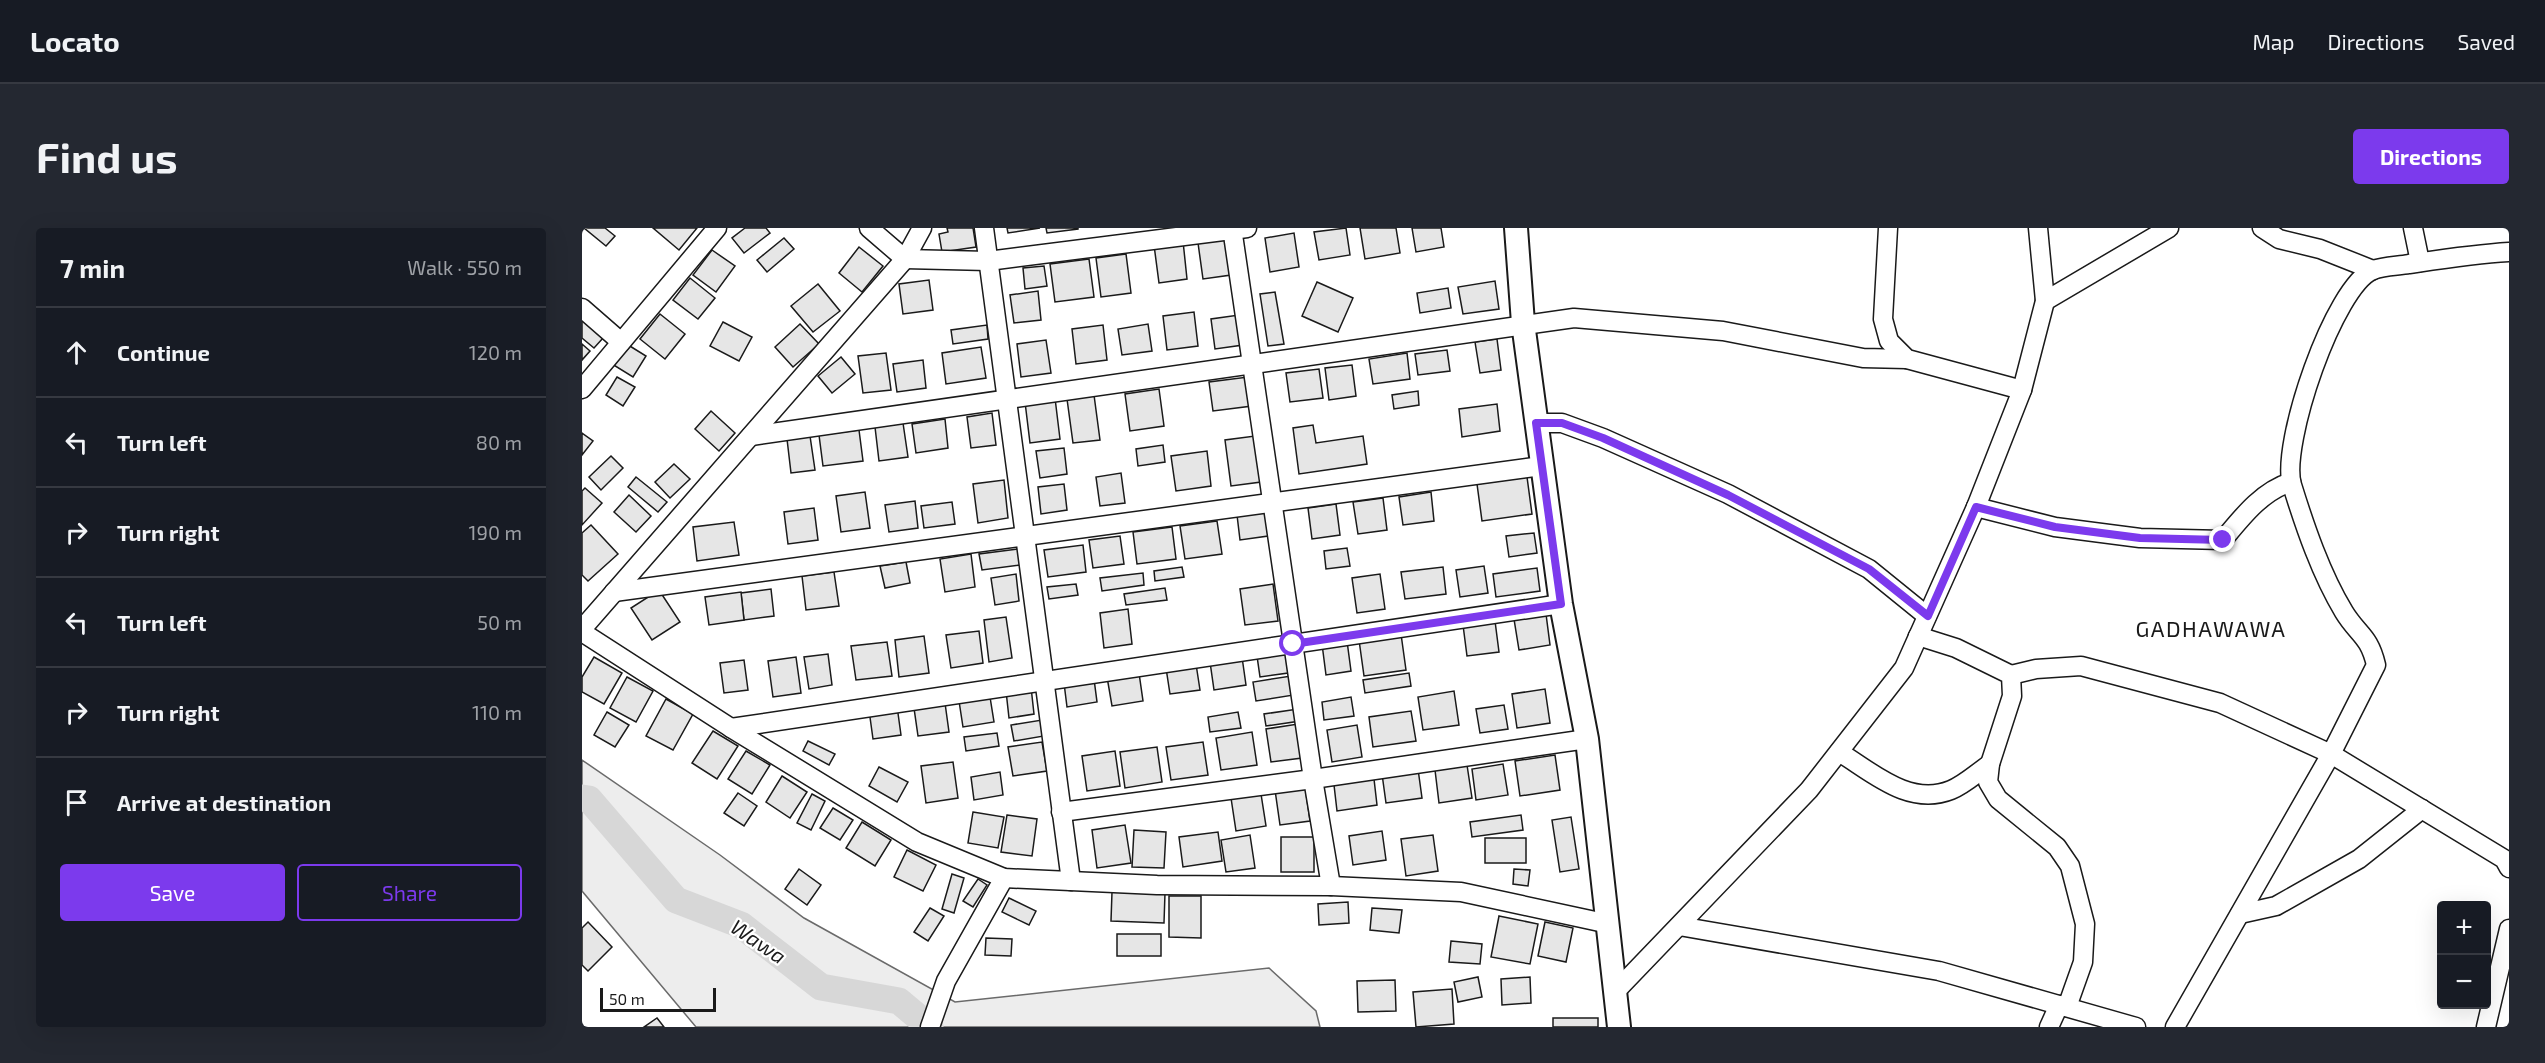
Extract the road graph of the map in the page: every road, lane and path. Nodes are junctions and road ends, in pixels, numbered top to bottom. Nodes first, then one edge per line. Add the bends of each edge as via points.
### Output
1 (717, 228) edge
2 (869, 228) edge
3 (922, 228) edge
4 (984, 228) edge
5 (1516, 228) edge
6 (1888, 228) edge
7 (2038, 228) edge
8 (2169, 228) edge
9 (2262, 228) edge
10 (2413, 228) edge
11 (1237, 229) edge
12 (2509, 252) edge
13 (905, 259) junction
14 (988, 261) junction
15 (2420, 262) junction
16 (2373, 270) junction
17 (2045, 301) junction
18 (582, 308) edge
19 (1523, 323) junction
20 (621, 342) junction
21 (1907, 359) junction
22 (1252, 363) junction
23 (582, 389) edge
24 (2022, 390) junction
25 (1006, 398) junction
26 (1536, 423) junction
27 (751, 436) junction
28 (1542, 466) junction
29 (2291, 482) junction
30 (1272, 503) junction
31 (1976, 507) junction
32 (1025, 537) junction
33 (614, 592) junction
34 (1561, 604) junction
35 (1928, 616) junction
36 (582, 630) edge
37 (1918, 636) junction
38 (1293, 644) junction
39 (2011, 675) junction
40 (1044, 681) junction
41 (731, 728) junction
42 (1587, 739) junction
43 (1839, 752) junction
44 (2331, 754) junction
45 (1990, 764) junction
46 (1313, 780) junction
47 (2422, 809) junction
48 (1061, 812) junction
49 (2509, 868) edge
50 (1004, 878) junction
51 (1071, 881) junction
52 (1331, 886) junction
53 (2240, 914) junction
54 (1609, 924) junction
55 (1679, 926) junction
56 (2508, 936) edge
57 (1614, 993) junction
58 (2063, 1006) junction
59 (930, 1027) edge
60 (1619, 1027) edge
61 (2049, 1027) edge
62 (2136, 1027) edge
63 (2175, 1027) edge
64 (2486, 1027) edge

1 - 20 street
2 - 13 street
3 - 13 street
4 - 14 street
5 - 19 main road
6 - 21 street via 1884,319 1889,341
7 - 17 street
8 - 17 street
9 - 16 street via 2279,239 2320,249
10 - 15 street
11 - 14 street
11 - 22 street
12 - 15 street
13 - 14 street
13 - 27 street
14 - 25 street
15 - 16 street
16 - 29 street via 2356,282 2330,329 2297,415
17 - 24 street
18 - 20 street
19 - 21 street via 1574,318 1723,331 1863,358
19 - 22 street
19 - 26 main road
20 - 23 street
21 - 24 street
22 - 25 street
22 - 30 street
24 - 31 street
25 - 27 street
25 - 32 street
26 - 28 main road
26 - 35 street via 1562,423 1603,438 1728,495 1869,569
27 - 33 street
28 - 30 street
28 - 34 main road
29 - 31 street via 2274,487 2223,540 2140,538 2066,529
29 - 44 street via 2314,549 2344,612 2371,645 2376,665
30 - 32 street
30 - 38 street
31 - 35 street
32 - 33 street
32 - 40 street
33 - 36 street
34 - 38 street
34 - 42 main road
35 - 37 street
36 - 41 street
37 - 39 street via 1956,648
37 - 43 street via 1904,668
38 - 40 street
38 - 46 street
39 - 44 street via 2081,666 2220,704
39 - 45 street via 2012,696
40 - 41 street
40 - 48 street
41 - 50 street via 917,842
42 - 46 street
42 - 54 main road
43 - 45 street via 1899,789 1921,795 1950,790
43 - 55 street via 1809,790
44 - 47 street
44 - 53 street
45 - 58 street via 1988,782 1998,799 2057,846 2070,866 2085,924 2083,962
46 - 48 street
46 - 52 street
47 - 49 street via 2504,859
47 - 53 street via 2359,858 2297,894 2276,906
48 - 51 street
50 - 51 street
50 - 59 street via 958,958
51 - 52 street
52 - 54 street via 1461,892
53 - 63 street
54 - 57 main road
55 - 57 street
55 - 58 street via 1939,971
56 - 64 street
57 - 60 main road
58 - 61 street
58 - 62 street

